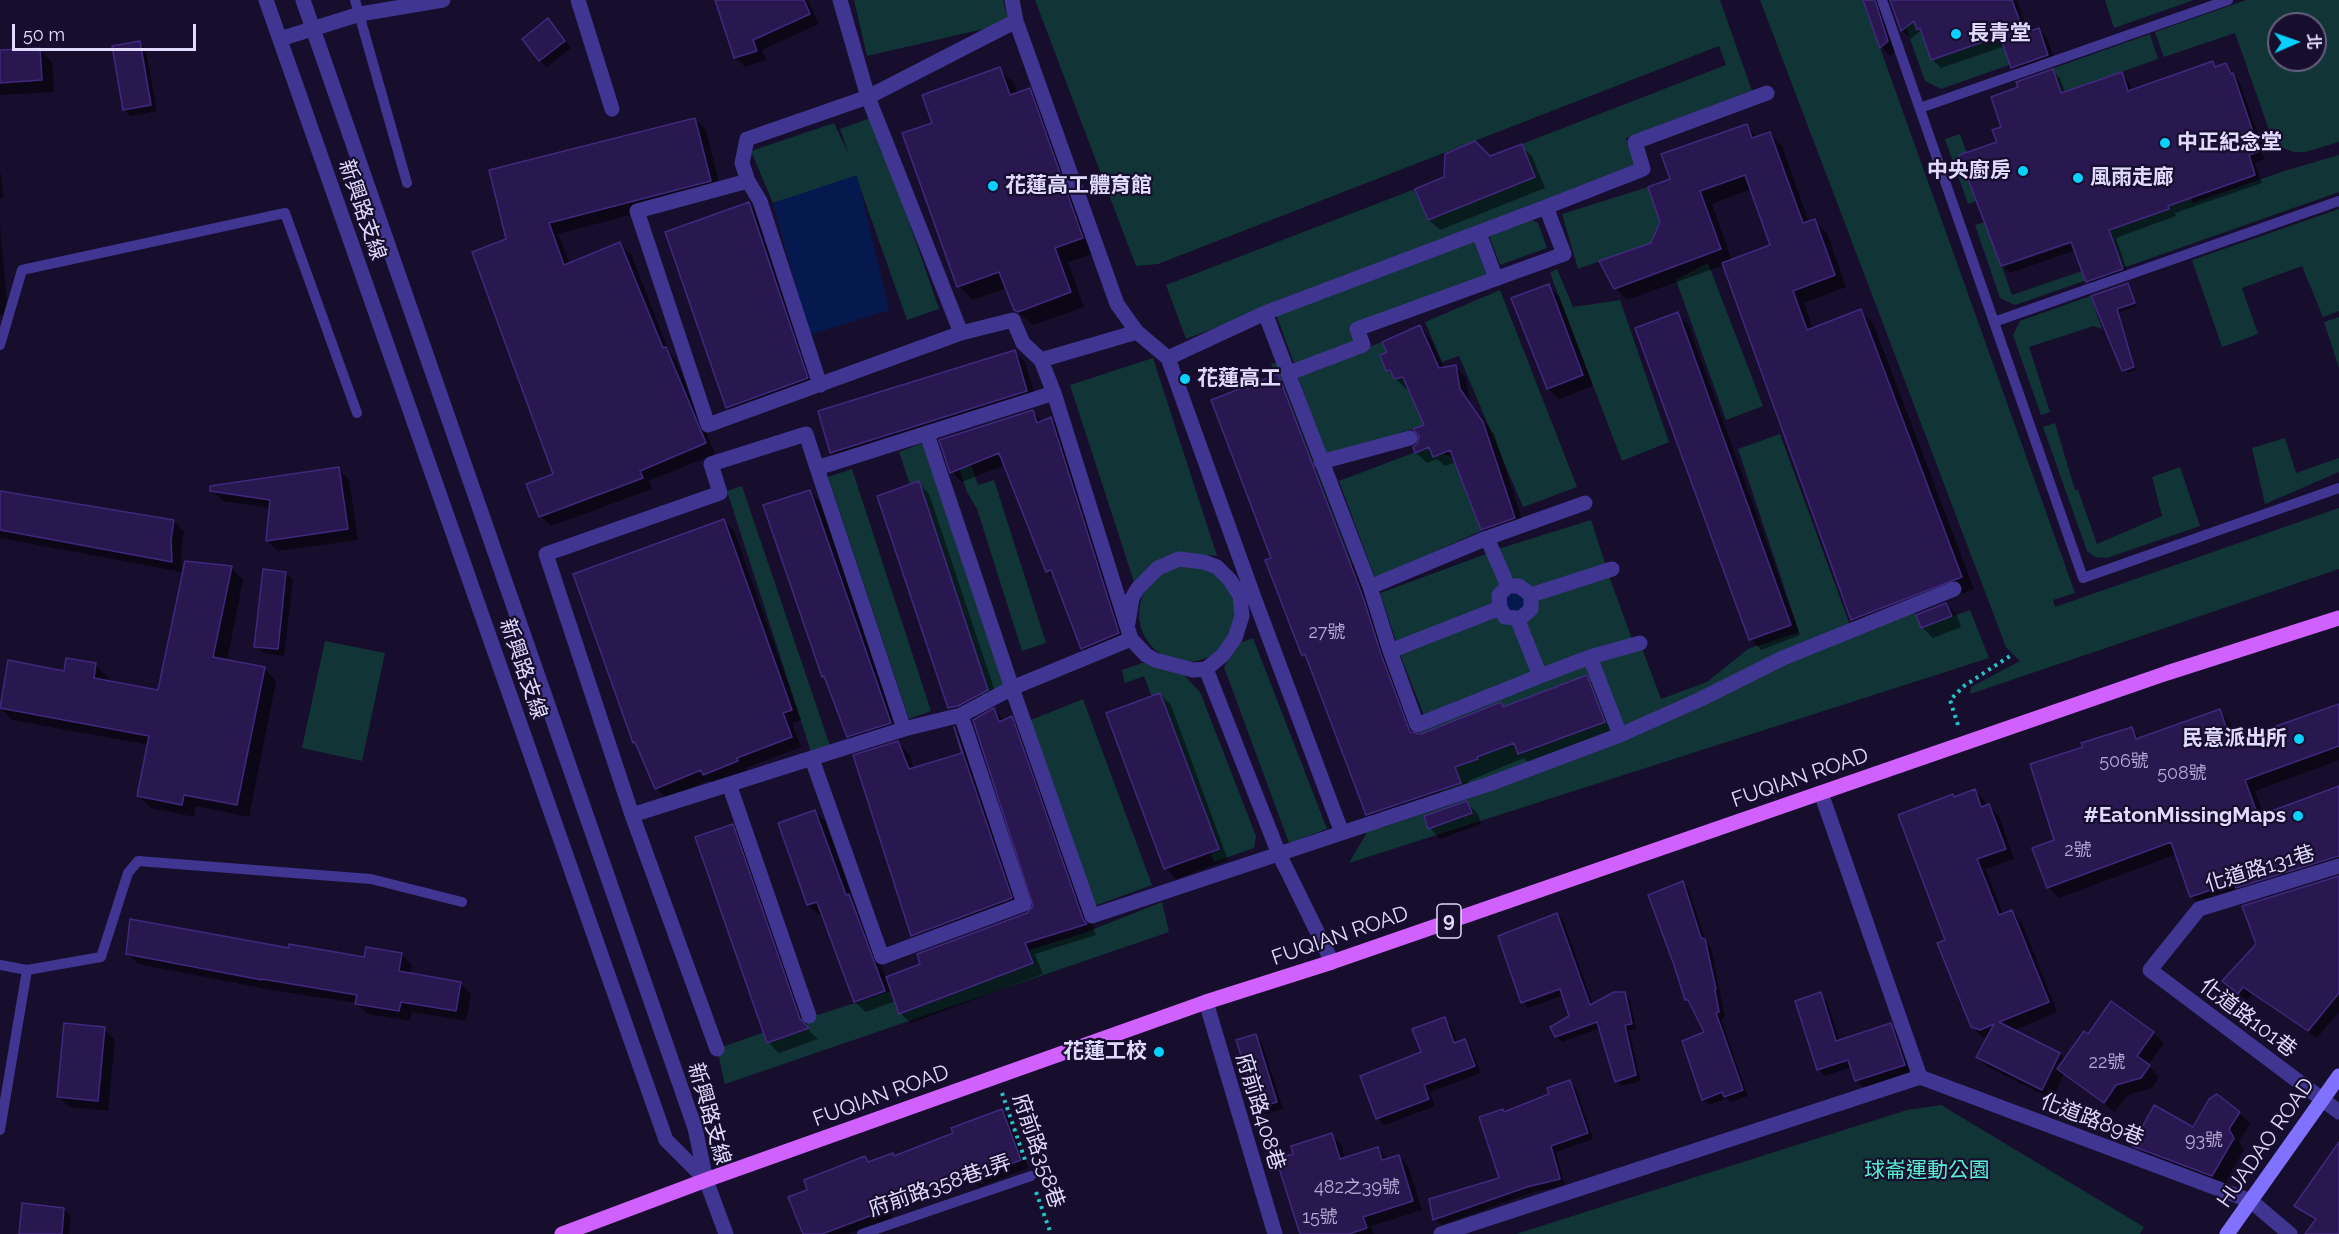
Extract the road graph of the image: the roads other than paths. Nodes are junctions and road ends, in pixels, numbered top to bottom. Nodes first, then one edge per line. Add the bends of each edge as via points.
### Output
1 (266, 0) edge
2 (303, 0) edge
3 (443, 0) edge
4 (578, 0) edge
5 (840, 0) edge
6 (1012, 0) edge
7 (1882, 0) edge
8 (2228, 0) edge
9 (358, 7) edge
10 (1017, 21) junction
11 (313, 27) junction
12 (280, 39) junction
13 (1767, 93) dead end
14 (868, 97) junction
15 (1920, 108) junction
16 (612, 109) dead end
17 (748, 181) junction
18 (407, 183) dead end
19 (2339, 201) edge
20 (1546, 207) junction
21 (1479, 233) junction
22 (1496, 279) junction
23 (1265, 313) junction
24 (1994, 322) junction
25 (1137, 332) junction
26 (961, 333) junction
27 (0, 345) edge
28 (1168, 358) junction
29 (1041, 360) junction
30 (1289, 373) junction
31 (820, 385) junction
32 (1054, 393) junction
33 (357, 413) dead end
34 (927, 434) junction
35 (1410, 438) dead end
36 (1322, 462) junction
37 (817, 468) junction
38 (2339, 488) edge
39 (1585, 503) dead end
40 (1487, 538) junction
41 (1612, 569) dead end
42 (1508, 586) junction
43 (1370, 587) junction
44 (1954, 589) dead end
45 (1246, 594) junction
46 (1531, 595) junction
47 (1500, 609) junction
48 (1517, 618) junction
49 (2339, 618) edge
50 (1129, 633) junction
51 (1640, 644) dead end
52 (1390, 651) junction
53 (1590, 657) junction
54 (1206, 669) junction
55 (1540, 676) junction
56 (1012, 688) junction
57 (961, 715) junction
58 (904, 729) junction
59 (1620, 735) junction
60 (812, 759) junction
61 (729, 784) junction
62 (1821, 793) junction
63 (632, 815) junction
64 (1342, 833) junction
65 (1279, 854) junction
66 (2339, 866) edge
67 (462, 902) dead end
68 (1332, 962) junction
69 (0, 965) edge
70 (27, 970) junction
71 (2150, 970) joint
72 (1206, 1002) junction
73 (809, 1016) dead end
74 (717, 1049) dead end
75 (2339, 1076) edge
76 (1920, 1077) junction
77 (4, 1086) edge
78 (2322, 1099) junction
79 (2339, 1113) edge
80 (0, 1130) edge
81 (1031, 1176) road end
82 (706, 1180) junction
83 (2251, 1201) junction
84 (562, 1234) edge
85 (726, 1234) edge
86 (862, 1234) edge
87 (1275, 1234) edge
88 (1441, 1234) edge
89 (2227, 1234) edge
90 (2290, 1234) edge

1 - 12 street, 新興路支線
2 - 11 street, 新興路支線
3 - 9 street
4 - 16 street
5 - 14 street
6 - 10 street
7 - 15 lane
8 - 15 lane
9 - 11 street
9 - 18 lane
10 - 14 street
10 - 25 street via 1117,304
11 - 12 street
11 - 82 street, 新興路支線 via 695,1128
12 - 82 street, 新興路支線 via 666,1140
13 - 20 street via 1635,142 1643,169
14 - 17 street via 747,139 742,163
14 - 26 street
15 - 24 lane
17 - 31 street via 760,201
17 - 31 street via 636,211 708,425
19 - 24 lane
20 - 21 street
20 - 22 street via 1564,254
21 - 22 street
21 - 23 street
22 - 30 street via 1357,329 1363,345
23 - 28 street
23 - 30 street
24 - 38 lane via 2083,578
25 - 28 street
25 - 29 street
26 - 29 street via 1013,320 1023,343
26 - 31 street
27 - 33 lane via 22,270 285,213
28 - 45 street
29 - 32 street
30 - 36 street
32 - 34 street
32 - 50 street
34 - 37 street
34 - 56 street
35 - 36 street
36 - 43 street
37 - 58 street
37 - 63 street via 806,434 711,464 720,494 546,554
39 - 40 street
40 - 42 street
40 - 43 street
41 - 46 street
42 - 46 street via 1519,586
42 - 47 street via 1499,595
43 - 52 street
44 - 59 street via 1783,658
45 - 50 street via 1217,567 1179,559 1158,568 1138,588 1132,598
45 - 54 street via 1235,638
45 - 64 street
46 - 48 street via 1531,609
47 - 48 street via 1505,616
47 - 52 street
48 - 55 street
49 - 62 main road, FUQIAN ROAD / 9
50 - 54 street via 1146,655 1155,660 1193,670
50 - 56 street
51 - 53 street
52 - 55 street via 1417,725
53 - 55 street
53 - 59 street
54 - 65 street
56 - 57 street
56 - 65 street via 1092,916
57 - 58 street
57 - 60 street via 1024,904 882,957
58 - 60 street
59 - 64 street
60 - 61 street
61 - 63 street
61 - 73 street
62 - 68 main road, FUQIAN ROAD / 9
62 - 76 street
63 - 74 street
64 - 65 street
65 - 68 street
66 - 71 street, 化道路131巷 via 2199,909
67 - 70 lane via 371,879 138,861 128,873 101,957
68 - 72 main road, FUQIAN ROAD / 9
69 - 70 lane
70 - 77 lane
71 - 78 street, 化道路101巷
72 - 82 main road, FUQIAN ROAD / 9
72 - 87 street, 府前路408巷
75 - 78 street, HUADAO ROAD
76 - 83 street, 化道路89巷
76 - 88 street
77 - 80 lane
78 - 79 street, 化道路101巷
78 - 83 street, HUADAO ROAD
81 - 86 lane, 府前路358巷1弄
82 - 84 main road, FUQIAN ROAD / 9
82 - 85 street
83 - 89 street, HUADAO ROAD
83 - 90 street, 化道路89巷

